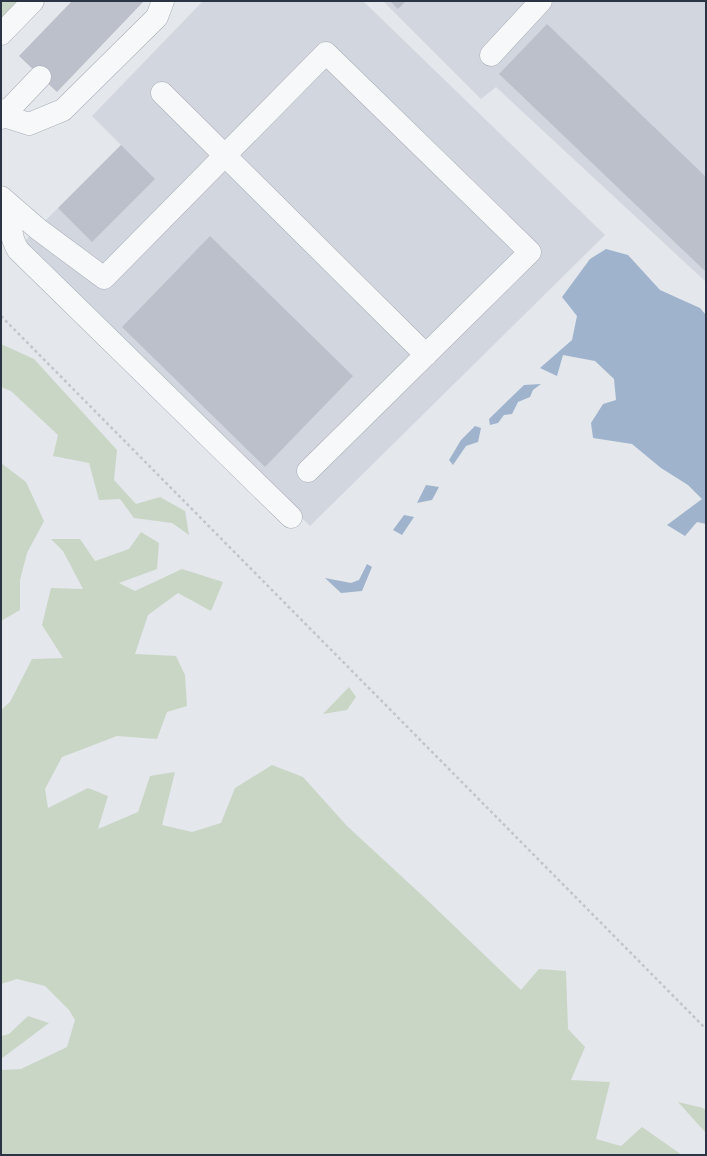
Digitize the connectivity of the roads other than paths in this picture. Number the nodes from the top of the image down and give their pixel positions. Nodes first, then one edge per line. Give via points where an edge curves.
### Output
1 (33, 1) edge
2 (163, 1) edge
3 (541, 1) edge
4 (1, 34) edge
5 (491, 55) dead end
6 (40, 77) dead end
7 (162, 93) dead end
8 (2, 115) edge
9 (225, 155) junction
10 (7, 202) edge
11 (426, 355) junction
12 (308, 471) dead end
13 (291, 517) dead end

1 - 4 lane
2 - 8 lane via 157,17 63,110 29,124
3 - 5 lane
6 - 8 lane
7 - 9 lane
9 - 10 lane via 104,278 38,229
9 - 11 lane
9 - 11 lane via 326,53 530,252
10 - 13 lane via 10,228 18,250
11 - 12 lane

